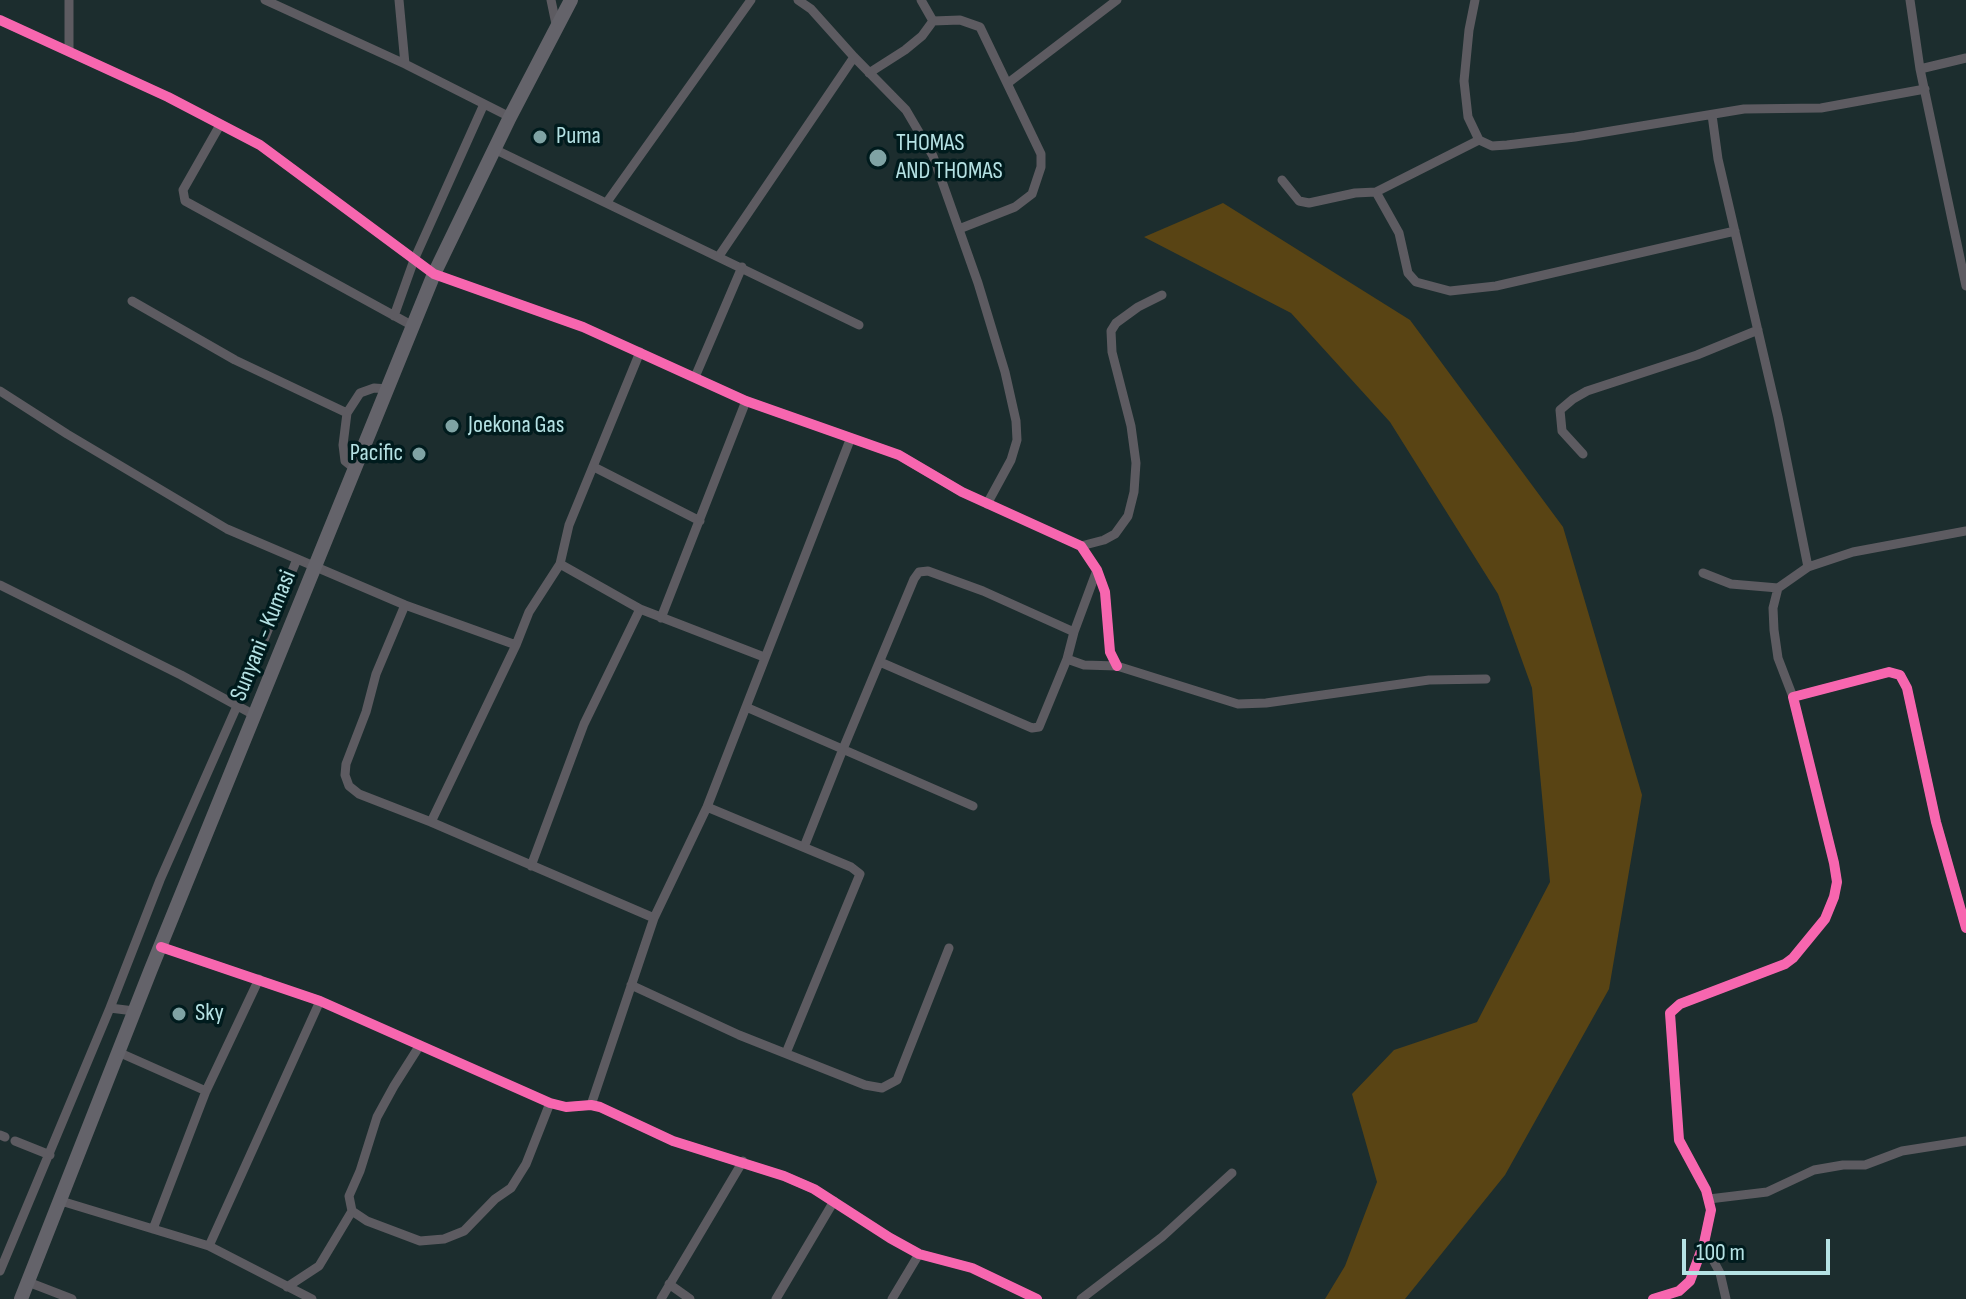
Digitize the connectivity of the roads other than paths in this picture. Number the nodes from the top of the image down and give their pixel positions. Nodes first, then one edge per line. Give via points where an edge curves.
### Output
1 (69, 0) edge
2 (265, 0) edge
3 (399, 0) edge
4 (551, 0) edge
5 (571, 0) edge
6 (751, 0) edge
7 (798, 0) edge
8 (921, 0) edge
9 (1117, 0) edge
10 (1475, 0) edge
11 (1910, 0) edge
12 (0, 20) edge
13 (933, 21) junction
14 (556, 24) junction
15 (69, 51) junction
16 (854, 57) junction
17 (1966, 58) edge
18 (405, 64) junction
19 (1920, 69) junction
20 (869, 73) junction
21 (1008, 83) junction
22 (1925, 89) junction
23 (484, 104) junction
24 (1712, 115) junction
25 (510, 117) junction
26 (220, 125) junction
27 (1479, 140) junction
28 (494, 149) junction
29 (1282, 180) dead end
30 (1376, 192) junction
31 (607, 202) junction
32 (959, 229) junction
33 (1735, 231) junction
34 (719, 256) junction
35 (414, 260) junction
36 (742, 267) junction
37 (434, 274) junction
38 (1966, 286) edge
39 (1162, 295) dead end
40 (132, 301) dead end
41 (394, 316) junction
42 (859, 325) dead end
43 (413, 326) junction
44 (1758, 330) junction
45 (640, 352) junction
46 (695, 377) junction
47 (388, 389) junction
48 (0, 391) edge
49 (746, 401) junction
50 (347, 413) junction
51 (850, 440) junction
52 (1583, 454) dead end
53 (594, 467) junction
54 (355, 469) junction
55 (987, 504) junction
56 (700, 521) junction
57 (1966, 531) edge
58 (1081, 546) junction
59 (297, 559) junction
60 (560, 564) junction
61 (316, 566) junction
62 (1808, 567) junction
63 (1097, 570) junction
64 (1703, 573) dead end
65 (0, 585) edge
66 (1778, 588) junction
67 (405, 605) junction
68 (640, 609) junction
69 (661, 618) junction
70 (1074, 632) junction
71 (516, 645) junction
72 (764, 657) junction
73 (1067, 659) junction
74 (880, 662) junction
75 (1117, 666) junction
76 (1486, 679) dead end
77 (1793, 697) junction
78 (237, 706) junction
79 (746, 707) junction
80 (256, 716) junction
81 (843, 749) junction
82 (973, 806) dead end
83 (707, 807) junction
84 (431, 822) junction
85 (804, 847) junction
86 (531, 866) junction
87 (654, 918) junction
88 (1966, 928) edge
89 (161, 947) junction
90 (949, 948) dead end
91 (259, 979) junction
92 (631, 985) junction
93 (320, 1001) junction
94 (110, 1008) junction
95 (134, 1011) junction
96 (420, 1045) junction
97 (118, 1052) junction
98 (786, 1053) junction
99 (206, 1091) junction
100 (550, 1103) junction
101 (591, 1105) junction
102 (6, 1138) edge
103 (1966, 1141) edge
104 (50, 1155) junction
105 (743, 1161) junction
106 (1232, 1173) dead end
107 (1709, 1199) junction
108 (61, 1201) junction
109 (834, 1201) junction
110 (352, 1211) junction
111 (153, 1229) junction
112 (1704, 1243) junction
113 (209, 1246) junction
114 (919, 1254) junction
115 (0, 1271) edge
116 (28, 1282) junction
117 (669, 1284) junction
118 (287, 1287) junction
119 (21, 1299) edge
120 (72, 1299) edge
121 (312, 1299) edge
122 (661, 1299) edge
123 (690, 1299) edge
124 (776, 1299) edge
125 (892, 1299) edge
126 (1037, 1299) edge
127 (1081, 1299) edge
128 (1653, 1299) edge
129 (1726, 1299) edge

1 - 15 street
2 - 18 street
3 - 18 street
4 - 14 street
5 - 14 main road, Sunyani - Kumasi
6 - 31 street
7 - 16 street
8 - 13 street
9 - 21 street
10 - 27 street via 1464,81 1468,117
11 - 19 street
12 - 15 street
13 - 20 street via 922,36
13 - 21 street via 970,21 980,27
14 - 25 main road, Sunyani - Kumasi
15 - 26 street
16 - 20 street
16 - 34 street
17 - 19 street
18 - 23 street
19 - 22 street
20 - 32 street via 906,110 933,156
21 - 32 street via 1041,154 1032,194 1015,207
22 - 24 street via 1821,108 1771,107
22 - 38 street
23 - 25 street
23 - 35 street
24 - 27 street via 1507,145
24 - 33 street
25 - 28 main road, Sunyani - Kumasi
26 - 35 street via 260,145
26 - 41 street via 183,190 185,201
27 - 30 street
28 - 31 street
28 - 37 main road, Sunyani - Kumasi
29 - 30 street via 1299,201 1309,203
30 - 33 street via 1399,233 1408,273 1416,282 1450,291 1496,286
31 - 34 street
32 - 55 street via 1016,421 1011,460
33 - 44 street
34 - 36 street
35 - 37 street
35 - 41 street
36 - 42 street
36 - 46 street
37 - 43 main road, Sunyani - Kumasi
37 - 45 street
39 - 58 street via 1138,307 1111,331 1131,426 1134,492 1128,516 1115,534
40 - 50 street via 235,360
41 - 43 street
43 - 47 main road, Sunyani - Kumasi
44 - 52 street via 1573,399 1560,410 1562,431
44 - 62 street
45 - 46 street
45 - 53 street
46 - 49 street
47 - 50 street via 360,393
47 - 54 main road, Sunyani - Kumasi
48 - 59 street via 227,529
49 - 51 street
49 - 56 street
50 - 54 street via 345,461
51 - 55 street via 899,455
51 - 72 street
53 - 56 street
53 - 60 street via 569,525
54 - 61 main road, Sunyani - Kumasi
55 - 58 street
56 - 69 street
57 - 62 street via 1853,552
58 - 63 street
59 - 61 street
59 - 78 street
60 - 68 street
60 - 71 street
61 - 67 street
61 - 80 main road, Sunyani - Kumasi
62 - 66 street
63 - 70 street
63 - 75 street
64 - 66 street via 1731,584
65 - 78 street
66 - 77 street via 1774,630
67 - 71 street
67 - 84 street via 376,674 345,775 359,794
68 - 69 street
68 - 86 street via 584,724
69 - 72 street
70 - 73 street
70 - 74 street via 983,591 919,572
71 - 84 street
72 - 79 street
73 - 74 street via 1039,727 1032,728
73 - 75 street
74 - 81 street
75 - 76 street via 1238,704 1429,680
77 - 88 street via 1889,672 1900,675
77 - 107 street via 1837,882 1825,919 1793,958 1680,1004 1670,1013 1679,1140
78 - 80 street
78 - 94 street
79 - 81 street
79 - 83 street
80 - 89 main road, Sunyani - Kumasi
81 - 82 street
81 - 85 street
83 - 85 street
83 - 87 street
84 - 86 street
85 - 98 street via 857,870 860,877
86 - 87 street
87 - 92 street
89 - 91 street
89 - 95 main road, Sunyani - Kumasi
90 - 98 street via 897,1080 882,1088 865,1085
91 - 93 street
91 - 99 street
92 - 98 street
92 - 101 street
93 - 96 street
93 - 113 street
94 - 95 street
94 - 104 street
95 - 97 main road, Sunyani - Kumasi
96 - 100 street
96 - 110 street via 377,1117 349,1196
97 - 99 street
97 - 108 main road, Sunyani - Kumasi
99 - 111 street
100 - 101 street
100 - 110 street via 511,1188 464,1231 420,1241
101 - 105 street via 673,1141
102 - 104 street
103 - 107 street via 1902,1151 1865,1165 1814,1170 1767,1192
104 - 115 street
105 - 109 street
105 - 117 street
106 - 127 street via 1121,1271
107 - 112 street
108 - 111 street
108 - 116 main road, Sunyani - Kumasi
109 - 114 street
109 - 124 street
110 - 118 street via 319,1266
111 - 113 street
112 - 128 street via 1685,1287
112 - 129 street
113 - 118 street
114 - 125 street
114 - 126 street via 972,1268
116 - 119 main road, Sunyani - Kumasi
116 - 120 street
117 - 122 street
117 - 123 street
118 - 121 street

